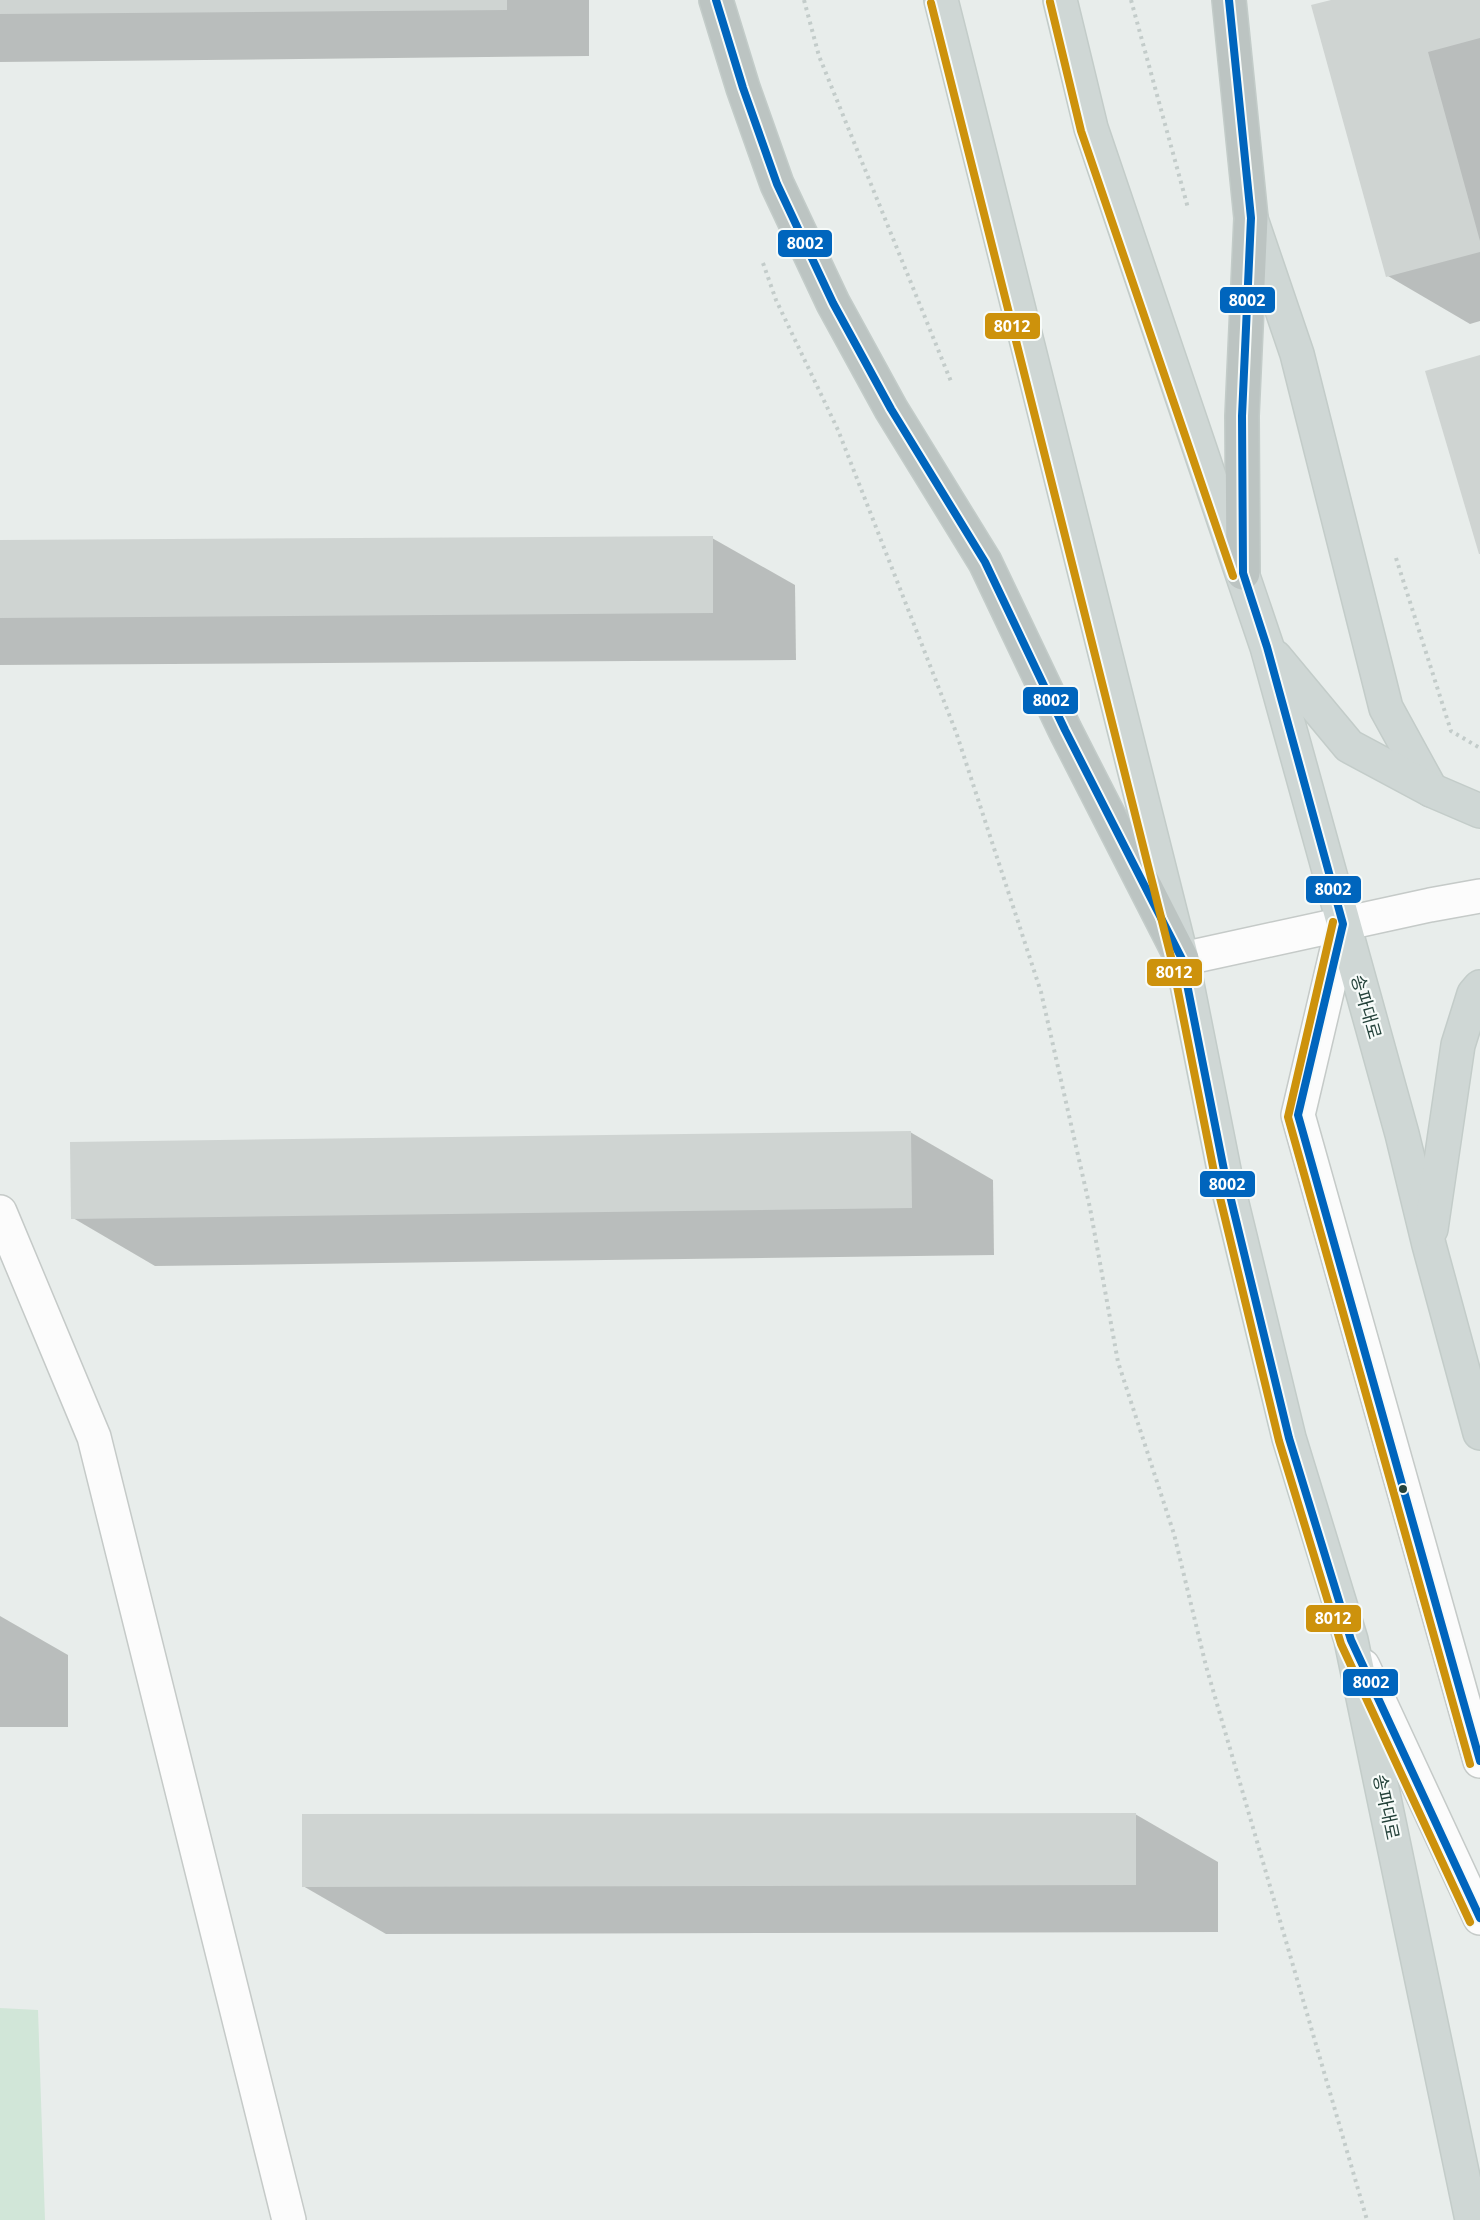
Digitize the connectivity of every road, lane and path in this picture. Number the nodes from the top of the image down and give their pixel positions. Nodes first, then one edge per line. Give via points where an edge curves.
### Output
1 (716, 0) edge
2 (804, 0) edge
3 (941, 0) edge
4 (1060, 0) edge
5 (1131, 0) edge
6 (1229, 0) edge
7 (1188, 208) dead end
8 (1251, 218) junction
9 (952, 384) dead end
10 (838, 430) dead end
11 (1243, 573) junction
12 (1267, 647) junction
13 (1431, 790) junction
14 (1480, 811) edge
15 (1480, 896) edge
16 (1343, 924) junction
17 (1182, 959) junction
18 (1480, 987) edge
19 (0, 1212) edge
20 (1429, 1245) junction
21 (1480, 1433) edge
22 (1351, 1640) junction
23 (1480, 1761) edge
24 (1480, 1918) edge
25 (289, 2220) edge
26 (1367, 2220) edge
27 (1472, 2220) edge

1 - 17 highway via 777,184 833,303 891,409 986,561 1065,730
2 - 9 path via 819,56
3 - 17 main road, 송파대로
4 - 11 main road, 송파대로 via 1091,128
5 - 7 path
6 - 8 highway
8 - 11 highway via 1242,416
8 - 13 main road via 1298,354 1386,708
10 - 26 path via 956,732 1041,992 1090,1208 1118,1362 1174,1534 1206,1666
11 - 12 main road, 송파대로
12 - 13 main road via 1349,746
12 - 16 main road, 송파대로
13 - 14 main road
15 - 16 street
16 - 17 street
16 - 20 main road, 송파대로
16 - 23 street via 1298,1115
17 - 22 main road, 송파대로 via 1225,1175 1289,1438
18 - 20 main road via 1474,994 1458,1045
19 - 25 street via 94,1437
20 - 21 main road, 송파대로
22 - 24 street
22 - 27 main road, 송파대로

